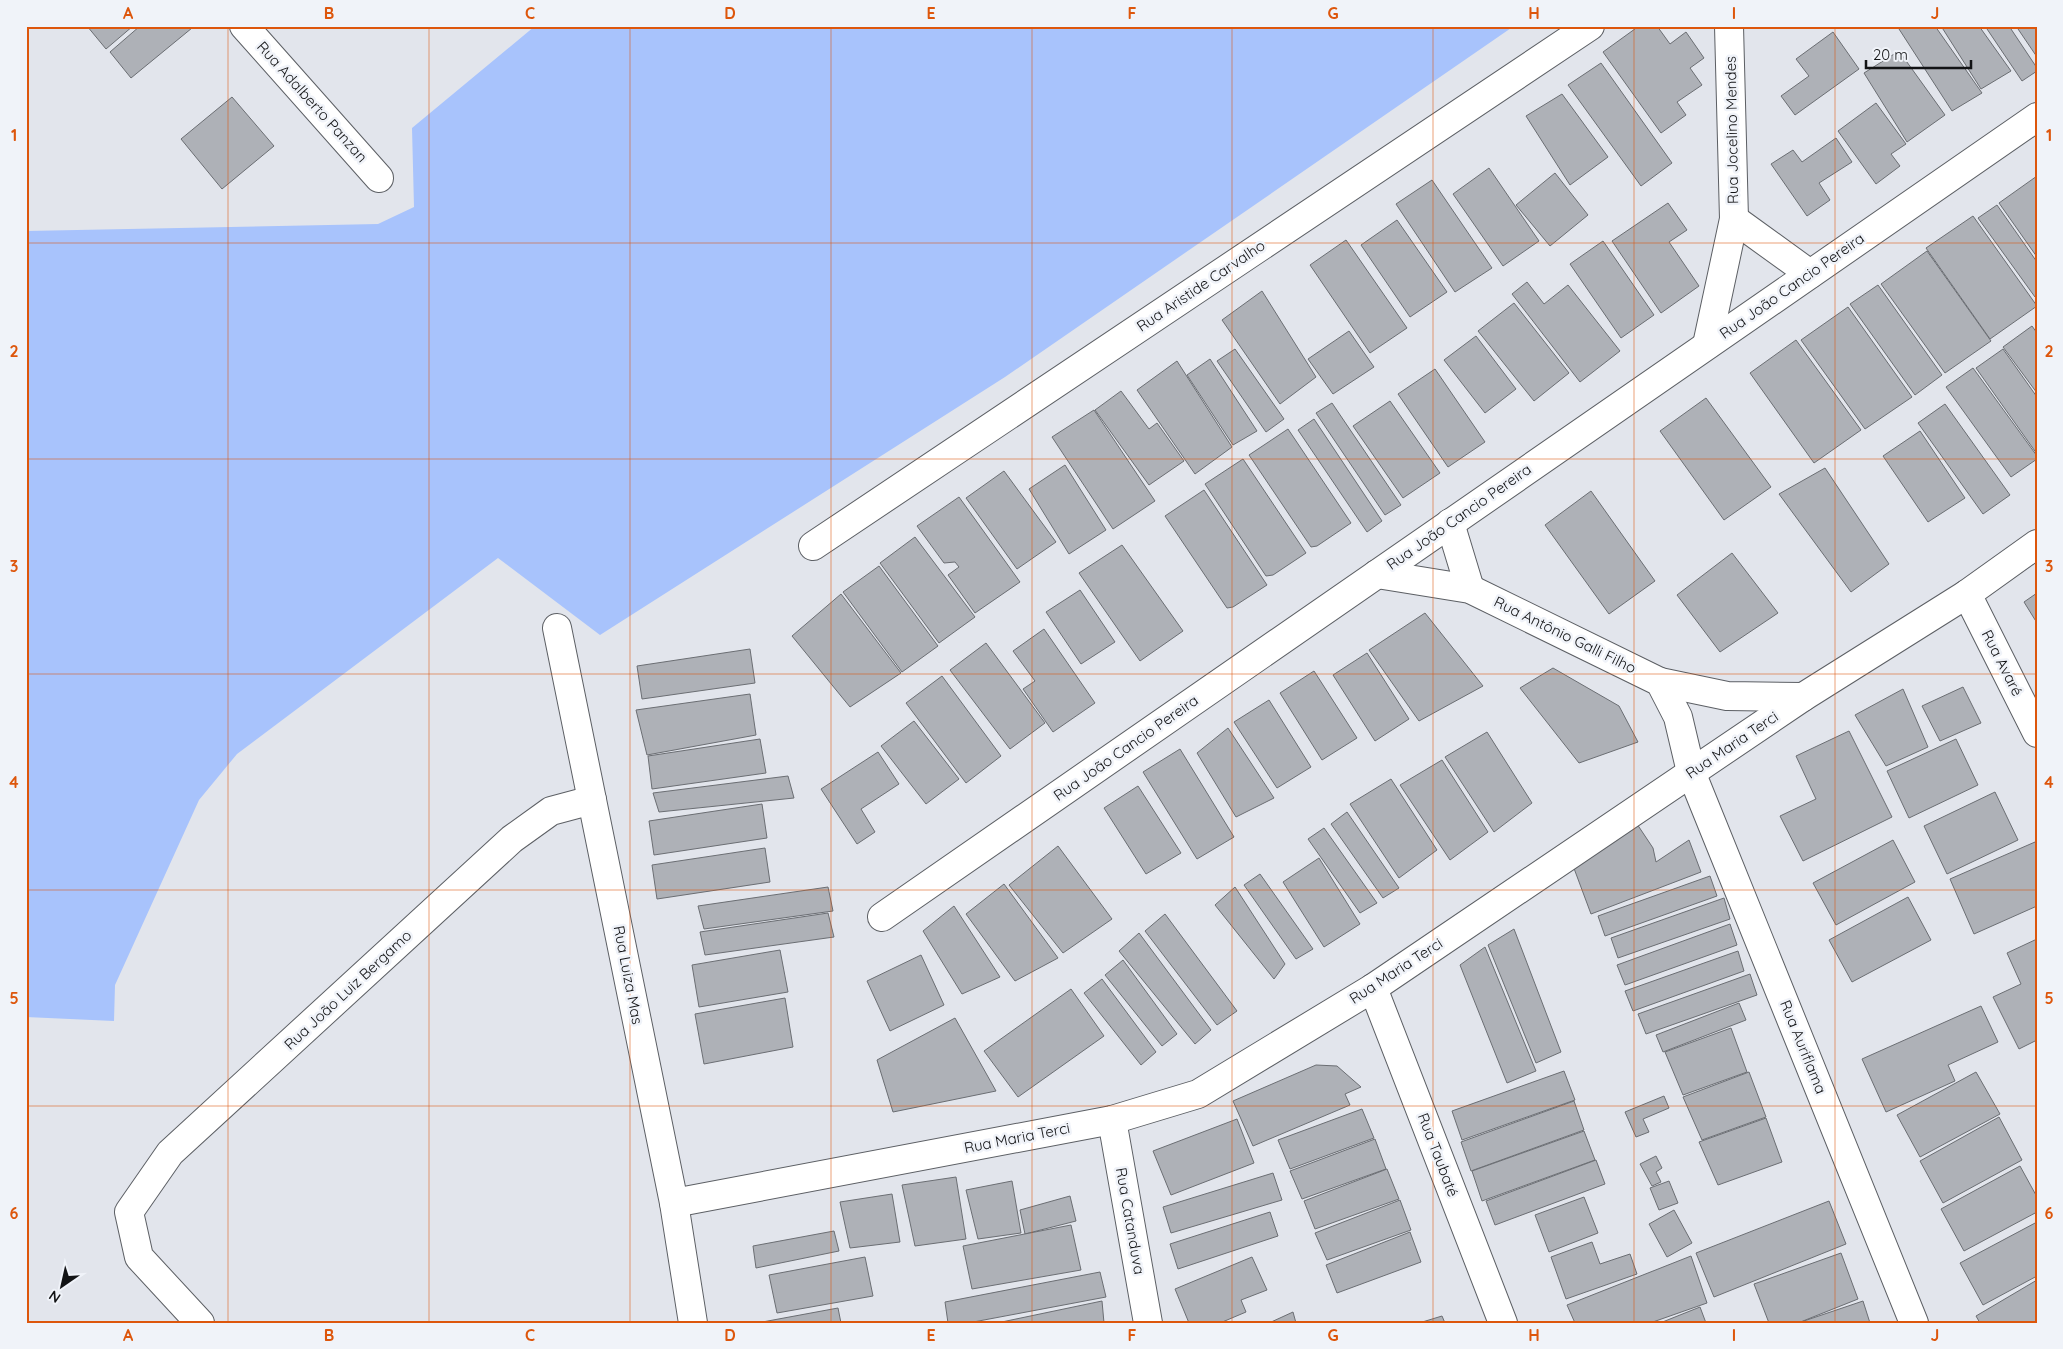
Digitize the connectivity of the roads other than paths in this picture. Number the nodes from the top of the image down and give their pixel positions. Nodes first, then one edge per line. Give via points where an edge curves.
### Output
1 (244, 26) edge
2 (1590, 26) edge
3 (1722, 31) edge
4 (2037, 117) edge
5 (379, 178) dead end
6 (1734, 219) junction
7 (1810, 274) junction
8 (1707, 345) junction
9 (1450, 523) junction
10 (2037, 544) edge
11 (813, 546) dead end
12 (1378, 574) junction
13 (1470, 589) junction
14 (1967, 594) junction
15 (556, 628) dead end
16 (1660, 682) junction
17 (1803, 697) junction
18 (2037, 733) edge
19 (1691, 772) junction
20 (592, 800) junction
21 (882, 917) dead end
22 (1372, 988) junction
23 (1112, 1120) junction
24 (674, 1203) junction
25 (200, 1323) edge
26 (693, 1323) edge
27 (1148, 1323) edge
28 (1503, 1323) edge
29 (1914, 1323) edge

1 - 5 street, Rua Adalberto Panzan
2 - 11 street, Rua Aristide Carvalho
3 - 6 street, Rua Jocelino Mendes
4 - 7 street, Rua João Cancio Pereira
6 - 7 street, Rua Jocelino Mendes
6 - 8 street, Rua Jocelino Mendes
7 - 8 street, Rua João Cancio Pereira
8 - 9 street, Rua João Cancio Pereira
9 - 12 street, Rua João Cancio Pereira
9 - 13 street
10 - 14 street, Rua Maria Terci
12 - 13 street, Rua Antônio Galli Filho
12 - 21 street, Rua João Cancio Pereira
13 - 16 street, Rua Antônio Galli Filho
14 - 17 street, Rua Maria Terci
14 - 18 street, Rua Avaré
15 - 20 street, Rua Luiza Mas
16 - 17 street, Rua Antônio Galli Filho via 1727,696
16 - 19 street via 1678,717
17 - 19 street, Rua Maria Terci
19 - 22 street, Rua Maria Terci
19 - 29 street, Rua Auriflama
20 - 24 street, Rua Luiza Mas
20 - 25 street, Rua João Luiz Bergamo via 551,811 512,840 170,1153 128,1212 139,1257
22 - 23 street, Rua Maria Terci via 1198,1094
22 - 28 street, Rua Taubaté
23 - 24 street, Rua Maria Terci
23 - 27 street, Rua Catanduva
24 - 26 street, Rua Luiza Mas

